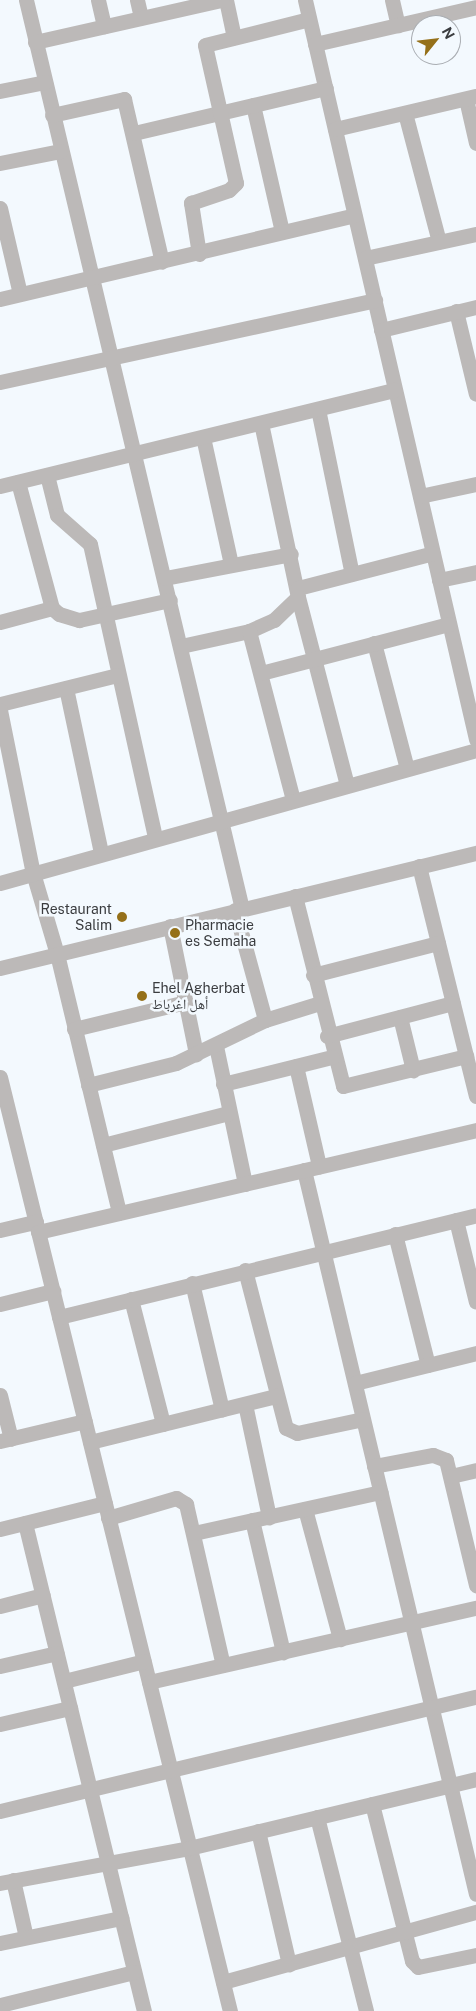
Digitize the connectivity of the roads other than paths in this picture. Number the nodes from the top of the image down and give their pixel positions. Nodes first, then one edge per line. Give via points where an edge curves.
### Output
1 (26, 0) edge
2 (98, 0) edge
3 (137, 0) edge
4 (221, 0) edge
5 (226, 0) edge
6 (305, 0) edge
7 (392, 0) edge
8 (476, 7) edge
9 (140, 18) junction
10 (310, 19) junction
11 (398, 25) junction
12 (104, 26) junction
13 (234, 37) junction
14 (36, 42) junction
15 (315, 44) junction
16 (45, 82) junction
17 (326, 88) junction
18 (0, 91) edge
19 (471, 98) edge
20 (253, 105) junction
21 (405, 113) junction
22 (218, 114) junction
23 (52, 115) junction
24 (335, 129) junction
25 (134, 133) junction
26 (476, 143) edge
27 (60, 151) junction
28 (0, 163) edge
29 (0, 208) edge
30 (354, 215) junction
31 (282, 232) junction
32 (476, 234) edge
33 (439, 242) junction
34 (199, 254) junction
35 (365, 258) junction
36 (162, 262) junction
37 (90, 279) junction
38 (20, 294) junction
39 (0, 299) edge
40 (374, 300) junction
41 (476, 306) edge
42 (456, 311) junction
43 (381, 330) junction
44 (108, 358) junction
45 (0, 382) edge
46 (395, 390) junction
47 (476, 394) edge
48 (318, 409) junction
49 (261, 423) junction
50 (203, 437) junction
51 (136, 453) junction
52 (47, 475) junction
53 (18, 482) junction
54 (476, 484) edge
55 (0, 486) edge
56 (420, 496) junction
57 (433, 553) junction
58 (290, 554) junction
59 (231, 564) junction
60 (476, 572) edge
61 (352, 574) junction
62 (165, 578) junction
63 (439, 580) junction
64 (298, 593) junction
65 (170, 600) junction
66 (52, 608) junction
67 (104, 615) junction
68 (0, 622) edge
69 (449, 624) junction
70 (249, 631) junction
71 (374, 643) junction
72 (181, 646) junction
73 (314, 659) junction
74 (261, 673) junction
75 (117, 675) junction
76 (66, 688) junction
77 (0, 704) edge
78 (0, 710) edge
79 (476, 739) edge
80 (4, 748) edge
81 (476, 750) edge
82 (407, 769) junction
83 (347, 785) junction
84 (293, 800) junction
85 (222, 819) junction
86 (155, 837) junction
87 (101, 852) junction
88 (476, 852) edge
89 (419, 866) junction
90 (33, 873) junction
91 (0, 882) edge
92 (295, 896) junction
93 (239, 910) junction
94 (170, 926) junction
95 (438, 943) junction
96 (57, 954) junction
97 (0, 968) edge
98 (313, 975) junction
99 (186, 1002) junction
100 (320, 1003) junction
101 (453, 1003) junction
102 (400, 1017) junction
103 (265, 1020) junction
104 (74, 1029) junction
105 (327, 1036) junction
106 (216, 1046) junction
107 (196, 1054) junction
108 (466, 1056) junction
109 (332, 1057) junction
110 (296, 1066) junction
111 (413, 1070) junction
112 (0, 1077) edge
113 (223, 1084) junction
114 (88, 1085) junction
115 (476, 1096) edge
116 (229, 1113) junction
117 (476, 1130) edge
118 (103, 1146) junction
119 (319, 1166) junction
120 (304, 1170) junction
121 (245, 1184) junction
122 (119, 1213) junction
123 (476, 1215) edge
124 (456, 1220) junction
125 (37, 1227) junction
126 (0, 1230) edge
127 (395, 1234) junction
128 (323, 1251) junction
129 (245, 1270) junction
130 (192, 1283) junction
131 (53, 1291) junction
132 (131, 1299) junction
133 (476, 1302) edge
134 (0, 1304) edge
135 (59, 1317) junction
136 (476, 1353) edge
137 (428, 1365) junction
138 (355, 1383) junction
139 (0, 1395) edge
140 (276, 1396) junction
141 (245, 1404) junction
142 (222, 1410) junction
143 (363, 1419) junction
144 (84, 1421) junction
145 (163, 1424) junction
146 (6, 1440) edge
147 (90, 1442) junction
148 (374, 1466) junction
149 (476, 1470) edge
150 (451, 1476) junction
151 (381, 1492) junction
152 (304, 1509) junction
153 (107, 1510) junction
154 (269, 1516) junction
155 (252, 1520) junction
156 (25, 1522) junction
157 (0, 1529) edge
158 (194, 1533) junction
159 (476, 1585) edge
160 (43, 1595) junction
161 (0, 1606) edge
162 (476, 1608) edge
163 (412, 1623) junction
164 (340, 1639) junction
165 (283, 1652) junction
166 (57, 1653) junction
167 (144, 1661) junction
168 (223, 1665) junction
169 (0, 1666) edge
170 (64, 1681) junction
171 (149, 1682) junction
172 (476, 1696) edge
173 (432, 1707) junction
174 (70, 1708) junction
175 (0, 1724) edge
176 (171, 1770) junction
177 (476, 1779) edge
178 (447, 1786) junction
179 (90, 1789) junction
180 (372, 1804) junction
181 (0, 1811) edge
182 (317, 1817) junction
183 (258, 1831) junction
184 (190, 1848) junction
185 (108, 1863) junction
186 (6, 1881) edge
187 (476, 1894) edge
188 (476, 1912) edge
189 (121, 1918) junction
190 (405, 1932) junction
191 (26, 1937) junction
192 (0, 1943) edge
193 (347, 1948) junction
194 (476, 1955) edge
195 (289, 1964) junction
196 (134, 1972) junction
197 (223, 1982) junction
198 (0, 2003) edge
199 (144, 2011) edge
200 (230, 2011) edge
201 (366, 2011) edge

1 - 14 street
2 - 12 street
3 - 9 street
4 - 9 street
5 - 13 street
6 - 10 street
7 - 11 street
8 - 11 street
9 - 12 street
10 - 13 street
10 - 15 street
11 - 15 street
12 - 14 street
13 - 22 street via 205,45
14 - 16 street
15 - 17 street
16 - 18 street
16 - 23 street
17 - 20 street
17 - 24 street
19 - 21 street
19 - 26 street
20 - 22 street
20 - 31 street
21 - 24 street
21 - 33 street
22 - 25 street
22 - 34 street via 236,183 229,190 191,203
23 - 25 street via 122,97
23 - 27 street
24 - 30 street
25 - 36 street
27 - 28 street
27 - 37 street
29 - 38 street
30 - 31 street
30 - 35 street
31 - 34 street
32 - 33 street
33 - 35 street
34 - 36 street
35 - 40 street
36 - 37 street
37 - 38 street
37 - 44 street
38 - 39 street
40 - 43 street
40 - 44 street
41 - 42 street
42 - 43 street
42 - 47 street
43 - 46 street
44 - 45 street
44 - 51 street
46 - 48 street
46 - 56 street
48 - 49 street
48 - 61 street
49 - 50 street
49 - 58 street
50 - 51 street
50 - 59 street
51 - 52 street
51 - 62 street
52 - 53 street
52 - 67 street via 57,515 90,544
53 - 55 street
53 - 66 street
54 - 56 street
56 - 57 street
57 - 61 street
57 - 63 street
58 - 59 street
58 - 64 street
59 - 62 street
60 - 63 street
61 - 64 street
62 - 65 street
63 - 69 street
64 - 70 street via 274,620
64 - 73 street
65 - 67 street
65 - 72 street
66 - 67 street via 67,619
66 - 68 street
67 - 75 street
69 - 71 street
69 - 79 street
70 - 72 street
70 - 74 street
71 - 73 street
71 - 82 street
72 - 85 street
73 - 74 street
73 - 83 street
74 - 84 street
75 - 76 street
75 - 86 street
76 - 77 street
76 - 87 street
78 - 80 street
80 - 90 street
81 - 82 street
82 - 83 street
83 - 84 street
84 - 85 street
85 - 86 street
85 - 93 street
86 - 87 street
87 - 90 street
88 - 89 street
89 - 92 street
89 - 95 street
90 - 91 street
90 - 96 street
92 - 93 street
92 - 98 street
93 - 94 street
93 - 103 street
94 - 96 street
94 - 99 street
95 - 98 street
95 - 101 street
96 - 97 street
96 - 104 street
98 - 100 street
99 - 104 street
99 - 107 street
100 - 103 street
100 - 105 street
101 - 102 street
101 - 108 street
102 - 105 street
102 - 111 street
103 - 106 street
104 - 114 street
105 - 109 street
106 - 107 street
106 - 113 street
107 - 114 street
108 - 111 street
108 - 115 street
109 - 110 street
109 - 111 street via 343,1086
110 - 113 street
110 - 119 street
112 - 125 street
113 - 116 street
114 - 118 street
116 - 118 street
116 - 121 street
117 - 119 street
118 - 122 street
119 - 120 street
120 - 121 street
120 - 128 street
121 - 122 street
122 - 125 street
123 - 124 street
124 - 127 street
124 - 133 street
125 - 126 street
125 - 131 street
127 - 128 street
127 - 137 street
128 - 129 street
128 - 138 street
129 - 130 street
129 - 140 street
130 - 132 street
130 - 142 street
131 - 134 street
131 - 135 street
132 - 135 street
132 - 145 street
135 - 144 street
136 - 137 street
137 - 138 street
138 - 143 street
139 - 146 street
140 - 141 street
140 - 143 street via 290,1433
141 - 142 street
141 - 154 street
142 - 145 street
143 - 148 street
144 - 146 street
144 - 147 street
145 - 147 street
147 - 153 street
148 - 150 street via 441,1455
148 - 151 street
149 - 150 street
150 - 159 street
151 - 152 street
151 - 163 street
152 - 154 street
152 - 164 street
153 - 156 street
153 - 158 street via 176,1498 186,1504
153 - 167 street
154 - 155 street
155 - 158 street
155 - 165 street
156 - 157 street
156 - 160 street
158 - 168 street
160 - 161 street
160 - 166 street
162 - 163 street
163 - 164 street
163 - 173 street
164 - 165 street
165 - 168 street
166 - 169 street
166 - 170 street
167 - 170 street
167 - 171 street
168 - 171 street
170 - 174 street
171 - 176 street
172 - 173 street
173 - 176 street
173 - 178 street
174 - 175 street
174 - 179 street
176 - 179 street
176 - 184 street
177 - 178 street
178 - 180 street
178 - 187 street
179 - 181 street
179 - 185 street
180 - 182 street
180 - 190 street
182 - 183 street
182 - 193 street
183 - 184 street
183 - 195 street
184 - 185 street
184 - 197 street
185 - 186 street
185 - 189 street
186 - 191 street
188 - 190 street
189 - 191 street
189 - 196 street
190 - 193 street
190 - 194 street via 418,1967
191 - 192 street
193 - 195 street
193 - 201 street
195 - 197 street
196 - 198 street
196 - 199 street
197 - 200 street

